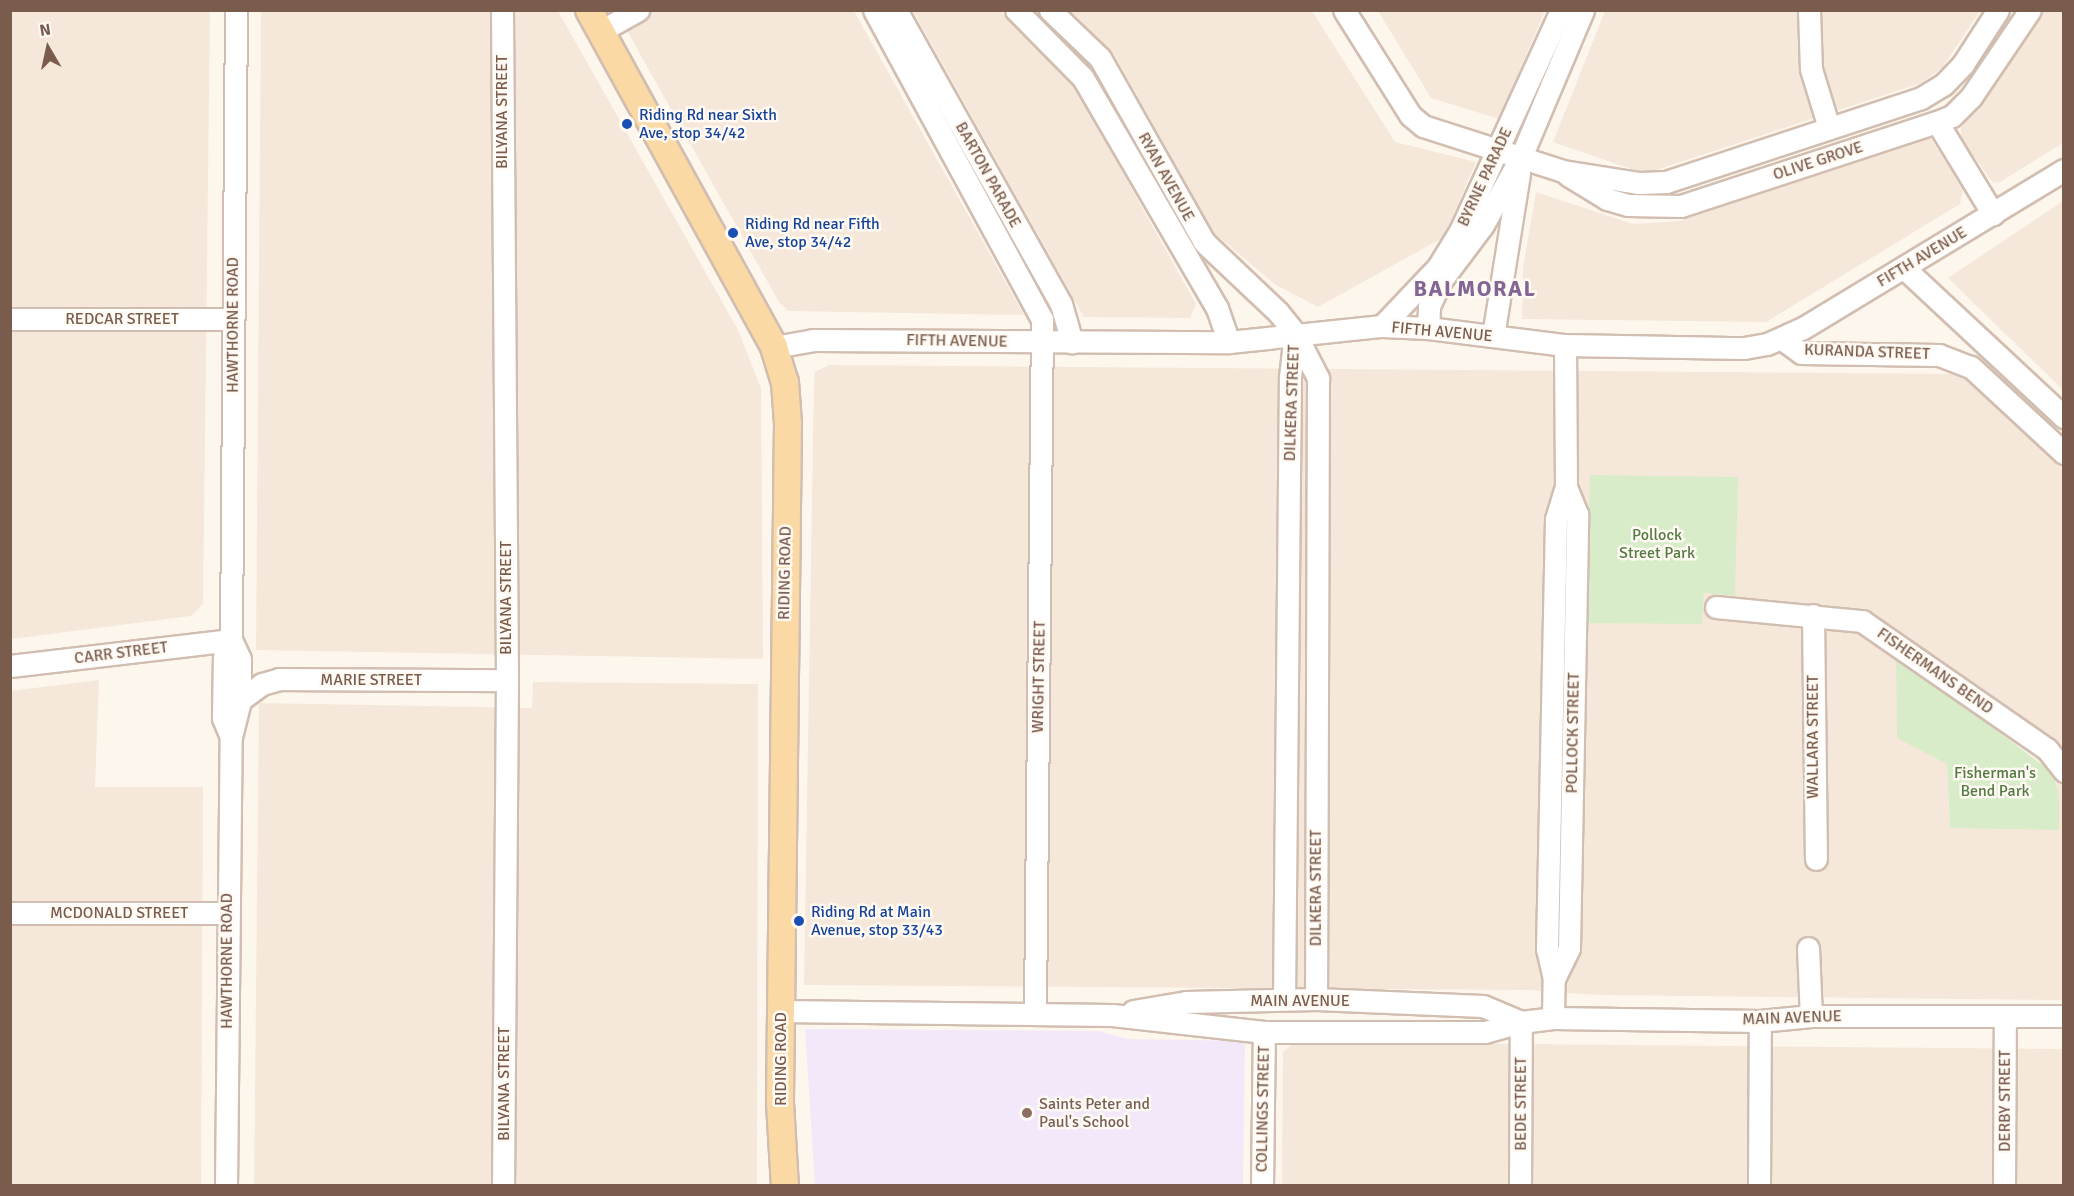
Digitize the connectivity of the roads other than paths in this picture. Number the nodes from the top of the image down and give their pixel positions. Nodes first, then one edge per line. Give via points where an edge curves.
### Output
1 (236, 10) edge
2 (502, 10) edge
3 (638, 10) edge
4 (874, 10) edge
5 (896, 10) edge
6 (1016, 10) edge
7 (1050, 10) edge
8 (1344, 10) edge
9 (1561, 10) edge
10 (1583, 10) edge
11 (1809, 10) edge
12 (1998, 10) edge
13 (2030, 10) edge
14 (594, 21) edge
15 (1937, 122) junction
16 (1829, 128) junction
17 (1499, 150) junction
18 (1521, 157) junction
19 (2064, 170) edge
20 (1563, 171) junction
21 (1993, 214) junction
22 (1904, 268) junction
23 (10, 319) edge
24 (232, 319) junction
25 (1382, 326) junction
26 (1428, 328) junction
27 (1295, 333) junction
28 (1493, 336) junction
29 (1782, 339) junction
30 (1044, 342) junction
31 (1072, 342) junction
32 (1229, 342) junction
33 (1565, 345) junction
34 (774, 347) junction
35 (2064, 417) edge
36 (2064, 453) edge
37 (1716, 608) dead end
38 (1813, 615) junction
39 (231, 640) junction
40 (10, 666) edge
41 (507, 680) junction
42 (240, 700) junction
43 (231, 737) junction
44 (2064, 771) edge
45 (1816, 859) dead end
46 (10, 913) edge
47 (227, 913) junction
48 (1808, 948) dead end
49 (1284, 999) junction
50 (1316, 999) junction
51 (781, 1011) junction
52 (1035, 1012) junction
53 (1112, 1015) junction
54 (1811, 1016) junction
55 (2005, 1016) junction
56 (2064, 1016) edge
57 (1553, 1018) junction
58 (1760, 1021) junction
59 (1521, 1022) junction
60 (1263, 1032) junction
61 (226, 1185) edge
62 (503, 1185) edge
63 (785, 1185) edge
64 (1262, 1185) edge
65 (1521, 1185) edge
66 (1759, 1185) edge
67 (2004, 1185) edge

1 - 24 street, HAWTHORNE ROAD
2 - 41 street, BILYANA STREET
3 - 14 street
4 - 30 street, BARTON PARADE via 1032,297 1042,319
5 - 31 street, BARTON PARADE via 1061,304
6 - 32 street, RYAN AVENUE via 1083,78 1217,308
7 - 27 street, RYAN AVENUE via 1100,58 1204,242
8 - 17 street, OLIVE GROVE via 1410,115 1423,126
9 - 17 street, BYRNE PARADE
10 - 18 street, BYRNE PARADE
11 - 16 street via 1811,69
12 - 16 street, OLIVE GROVE via 1963,64 1943,85 1922,98
13 - 15 street, OLIVE GROVE via 1971,97 1952,116
14 - 34 main road, RIDING ROAD
15 - 20 street, OLIVE GROVE via 1681,206 1628,205 1607,199
15 - 21 street
16 - 20 street, OLIVE GROVE via 1666,182 1639,183
17 - 18 street, OLIVE GROVE
17 - 25 street, BYRNE PARADE via 1479,197 1438,267
18 - 20 street, OLIVE GROVE
18 - 26 street, BYRNE PARADE via 1482,225 1440,282 1429,306
18 - 28 street, BYRNE PARADE
19 - 21 street, FIFTH AVENUE
21 - 22 street, FIFTH AVENUE
22 - 29 street, FIFTH AVENUE
22 - 35 street
23 - 24 street, REDCAR STREET
24 - 39 street, HAWTHORNE ROAD
25 - 26 street, FIFTH AVENUE
25 - 27 street, FIFTH AVENUE
26 - 28 street, FIFTH AVENUE
27 - 32 street, FIFTH AVENUE
27 - 49 street, DILKERA STREET via 1290,377
27 - 50 street, DILKERA STREET via 1318,378
28 - 33 street, FIFTH AVENUE
29 - 33 street, FIFTH AVENUE via 1744,348
29 - 36 street, KURANDA STREET via 1802,353 1939,355 1971,367
30 - 31 street, FIFTH AVENUE
30 - 34 street, FIFTH AVENUE via 813,340
30 - 52 street, WRIGHT STREET
31 - 32 street, FIFTH AVENUE
33 - 57 street, POLLOCK STREET via 1566,487 1556,519 1555,543 1547,949 1554,979
34 - 51 main road, RIDING ROAD via 785,382 788,424
37 - 38 street, FISHERMANS BEND
38 - 44 street, FISHERMANS BEND via 1862,621 1882,633 2047,749
38 - 45 street, WALLARA STREET
39 - 40 street, CARR STREET
39 - 42 street, HAWTHORNE ROAD via 240,659
39 - 43 street, HAWTHORNE ROAD via 224,657 223,718
41 - 42 street, MARIE STREET via 272,681
41 - 62 street, BILYANA STREET
42 - 43 street, HAWTHORNE ROAD
43 - 47 street, HAWTHORNE ROAD
46 - 47 street, MCDONALD STREET
47 - 61 street, HAWTHORNE ROAD
48 - 54 street
49 - 50 street, MAIN AVENUE
49 - 53 street, MAIN AVENUE via 1186,1002
50 - 59 street, MAIN AVENUE via 1483,1006
51 - 52 street, MAIN AVENUE
51 - 63 main road, RIDING ROAD
52 - 53 street, MAIN AVENUE
53 - 60 street, MAIN AVENUE
54 - 55 street, MAIN AVENUE
54 - 58 street, MAIN AVENUE
55 - 56 street, MAIN AVENUE
55 - 67 street, DERBY STREET
57 - 58 street, MAIN AVENUE
57 - 59 street, MAIN AVENUE
58 - 66 street
59 - 60 street, MAIN AVENUE via 1485,1032
59 - 65 street, BEDE STREET
60 - 64 street, COLLINGS STREET

